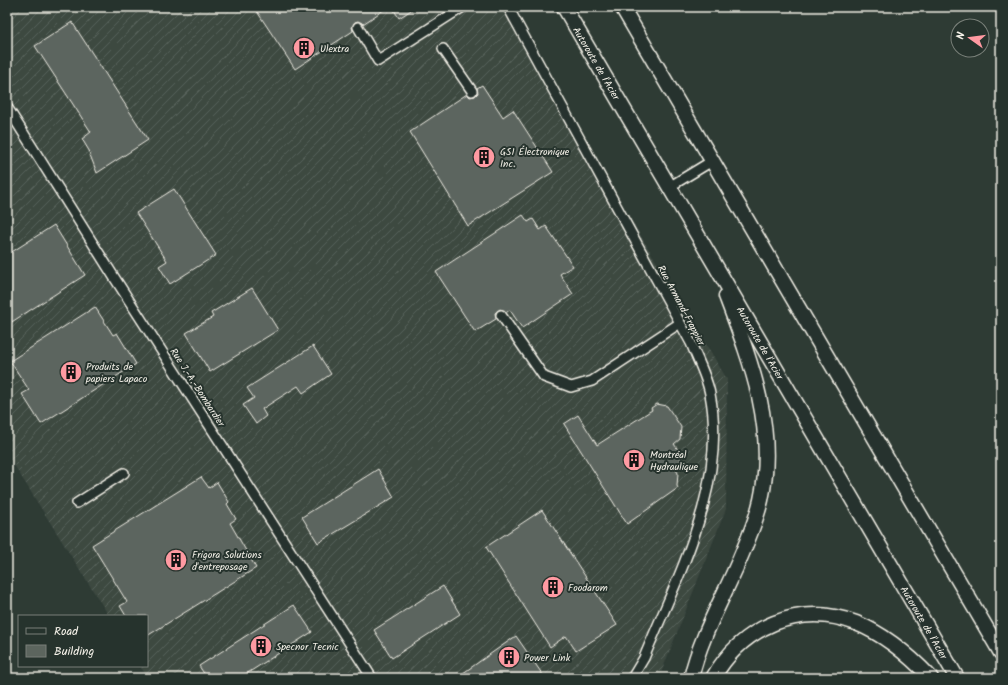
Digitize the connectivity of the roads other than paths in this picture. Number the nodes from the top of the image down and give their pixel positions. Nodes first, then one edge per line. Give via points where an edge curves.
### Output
1 (463, 7) edge
2 (508, 7) edge
3 (564, 7) edge
4 (622, 7) edge
5 (358, 27) dead end
6 (443, 49) dead end
7 (472, 91) dead end
8 (7, 107) edge
9 (712, 161) junction
10 (669, 187) junction
11 (711, 257) junction
12 (501, 315) dead end
13 (680, 323) junction
14 (124, 473) dead end
15 (77, 503) dead end
16 (1001, 653) edge
17 (372, 678) edge
18 (632, 678) edge
19 (691, 678) edge
20 (714, 678) edge
21 (931, 678) edge
22 (957, 678) edge

1 - 5 street via 378,61
2 - 13 street, Rue Armand-Frappier
3 - 10 highway, Autoroute de l'Acier
4 - 9 highway
6 - 7 street
8 - 17 street, Rue J.-A.-Bombardier
9 - 10 street
9 - 16 highway
10 - 11 highway, Autoroute de l'Acier
11 - 19 highway via 754,374 763,414 765,458 761,500 752,529 701,648
11 - 22 highway, Autoroute de l'Acier
12 - 13 street via 544,377 571,387 592,381
13 - 18 street, Rue Armand-Frappier via 691,343 710,393 714,428 710,468 700,520 644,658
14 - 15 street
20 - 21 highway via 728,655 752,634 781,621 812,615 833,616 863,626 904,653

